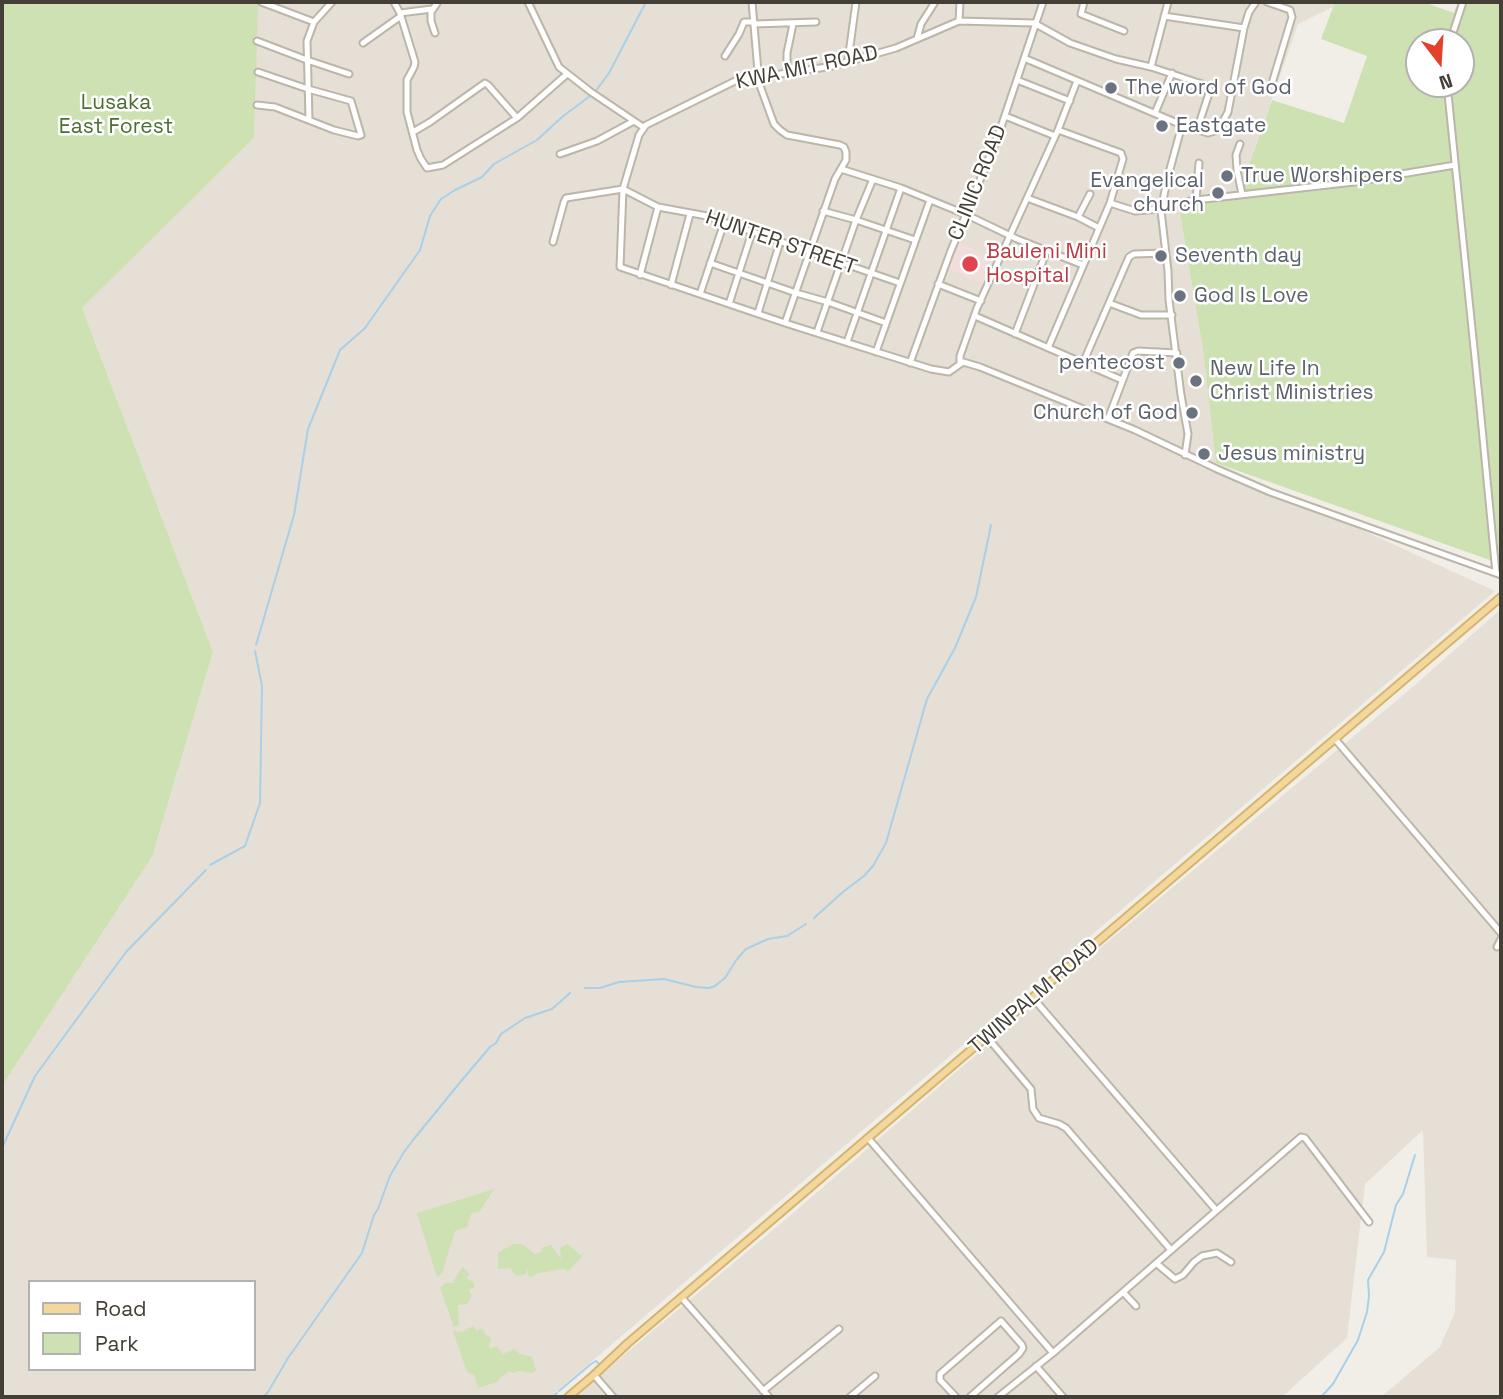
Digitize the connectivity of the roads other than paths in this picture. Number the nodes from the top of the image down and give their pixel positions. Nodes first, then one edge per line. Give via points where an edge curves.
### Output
1 (261, 2) edge
2 (332, 2) edge
3 (394, 2) edge
4 (438, 2) edge
5 (528, 2) edge
6 (752, 2) edge
7 (856, 2) edge
8 (934, 2) edge
9 (960, 2) edge
10 (1043, 2) edge
11 (1084, 2) edge
12 (1168, 2) edge
13 (1256, 2) edge
14 (1267, 2) edge
15 (1464, 2) edge
16 (432, 9) junction
17 (401, 15) junction
18 (1164, 16) junction
19 (314, 22) junction
20 (816, 22) dead end
21 (959, 22) junction
22 (754, 23) junction
23 (1034, 23) junction
24 (793, 24) junction
25 (1244, 28) junction
26 (1455, 28) edge
27 (1124, 31) dead end
28 (435, 33) dead end
29 (916, 39) junction
30 (257, 41) dead end
31 (363, 43) dead end
32 (725, 55) dead end
33 (1024, 58) junction
34 (307, 61) junction
35 (848, 61) junction
36 (1151, 67) junction
37 (258, 72) dead end
38 (1172, 73) junction
39 (567, 74) junction
40 (787, 74) junction
41 (349, 75) dead end
42 (759, 77) junction
43 (1017, 80) junction
44 (1273, 80) dead end
45 (1077, 81) junction
46 (308, 89) junction
47 (1448, 98) edge
48 (1070, 101) junction
49 (257, 105) dead end
50 (1155, 113) junction
51 (1004, 116) junction
52 (517, 118) junction
53 (309, 120) junction
54 (634, 121) junction
55 (1182, 125) junction
56 (643, 127) junction
57 (1197, 130) junction
58 (413, 132) junction
59 (1057, 133) junction
60 (1240, 144) dead end
61 (560, 154) dead end
62 (1199, 163) dead end
63 (1455, 165) junction
64 (841, 169) junction
65 (873, 178) junction
66 (901, 188) junction
67 (622, 189) junction
68 (1090, 194) dead end
69 (1242, 194) junction
70 (1027, 198) junction
71 (930, 200) junction
72 (1196, 200) junction
73 (1110, 203) junction
74 (658, 208) junction
75 (1161, 208) junction
76 (823, 211) junction
77 (690, 214) junction
78 (965, 214) junction
79 (1078, 217) junction
80 (856, 220) junction
81 (724, 223) junction
82 (1099, 228) junction
83 (886, 230) junction
84 (752, 232) junction
85 (1011, 236) junction
86 (915, 240) junction
87 (553, 242) dead end
88 (780, 242) junction
89 (1047, 250) junction
90 (810, 253) junction
91 (1166, 253) junction
92 (710, 263) junction
93 (842, 263) junction
94 (1083, 265) junction
95 (872, 273) junction
96 (740, 274) junction
97 (640, 275) junction
98 (900, 283) junction
99 (768, 284) junction
100 (937, 284) junction
101 (671, 285) junction
102 (796, 293) junction
103 (700, 295) junction
104 (981, 301) junction
105 (828, 302) junction
106 (1109, 303) junction
107 (729, 304) junction
108 (857, 312) junction
109 (758, 313) junction
110 (1172, 315) junction
111 (975, 316) junction
112 (785, 323) junction
113 (886, 323) junction
114 (817, 332) junction
115 (1014, 334) junction
116 (847, 342) junction
117 (1048, 348) junction
118 (876, 352) junction
119 (1177, 353) junction
120 (910, 363) junction
121 (960, 363) junction
122 (1083, 363) junction
123 (1122, 380) junction
124 (1108, 419) junction
125 (1185, 455) junction
126 (1499, 574) edge
127 (1501, 597) edge
128 (1335, 739) junction
129 (1501, 936) edge
130 (1497, 947) dead end
131 (1033, 998) junction
132 (987, 1037) junction
133 (868, 1138) junction
134 (1216, 1210) junction
135 (1369, 1222) dead end
136 (1171, 1250) junction
137 (1231, 1262) dead end
138 (1156, 1263) junction
139 (1123, 1292) junction
140 (682, 1298) junction
141 (1136, 1306) dead end
142 (1023, 1319) junction
143 (839, 1329) dead end
144 (1012, 1333) junction
145 (1053, 1353) junction
146 (1036, 1367) junction
147 (594, 1375) junction
148 (875, 1376) dead end
149 (764, 1391) junction
150 (568, 1397) edge
151 (613, 1397) edge
152 (769, 1397) edge
153 (850, 1397) edge
154 (956, 1397) edge
155 (970, 1397) edge
156 (998, 1397) edge
157 (1063, 1397) edge

1 - 19 street
2 - 19 street
3 - 17 street
4 - 16 street
5 - 39 street via 556,63
6 - 22 street
7 - 35 street
8 - 29 street
9 - 21 street
10 - 23 street, CLINIC ROAD
11 - 27 street via 1081,14
12 - 18 street
13 - 25 street
14 - 44 street via 1290,10 1292,17
15 - 26 street
16 - 17 street
16 - 28 street
17 - 31 street
17 - 58 street via 415,62 406,109
18 - 25 street
18 - 36 street
19 - 34 street via 307,41
20 - 24 street
21 - 23 street, KWA MIT ROAD
21 - 29 street, KWA MIT ROAD
22 - 24 street
22 - 32 street via 743,23
22 - 42 street
23 - 33 street, CLINIC ROAD
23 - 36 street via 1070,43
24 - 40 street
25 - 57 street via 1225,120 1215,131
29 - 35 street, KWA MIT ROAD
30 - 34 street
33 - 43 street, CLINIC ROAD
33 - 45 street
34 - 41 street
34 - 46 street
35 - 40 street, KWA MIT ROAD
36 - 38 street
37 - 46 street
38 - 50 street
38 - 57 street via 1209,87
39 - 52 street
39 - 54 street
40 - 42 street, KWA MIT ROAD
42 - 56 street, KWA MIT ROAD via 727,85
42 - 64 street via 777,128 787,135 842,146 846,156
43 - 48 street
43 - 51 street, CLINIC ROAD
45 - 48 street
45 - 50 street
46 - 53 street
46 - 53 street via 351,101 361,135
47 - 63 street
48 - 59 street
49 - 53 street
50 - 55 street
51 - 59 street
51 - 78 street, CLINIC ROAD
52 - 58 street via 485,83
52 - 58 street via 443,165 428,168
54 - 56 street
54 - 61 street
55 - 57 street
55 - 75 street
56 - 67 street
59 - 70 street
59 - 73 street via 1121,153 1123,161
60 - 69 street via 1236,155
62 - 72 street
63 - 69 street
63 - 126 street
64 - 65 street
64 - 76 street
65 - 66 street
65 - 80 street
66 - 71 street
66 - 83 street
67 - 74 street, HUNTER STREET
67 - 87 street via 566,198
67 - 97 street via 620,267
68 - 79 street
69 - 72 street
70 - 79 street
70 - 85 street
71 - 78 street
71 - 86 street
72 - 75 street
73 - 75 street via 1135,211
73 - 82 street
74 - 77 street, HUNTER STREET
74 - 97 street
75 - 91 street
76 - 80 street
76 - 90 street
77 - 81 street, HUNTER STREET
77 - 101 street
78 - 85 street
78 - 100 street, CLINIC ROAD
79 - 82 street
80 - 83 street
80 - 93 street
81 - 84 street, HUNTER STREET
81 - 92 street
82 - 94 street
83 - 86 street
83 - 95 street
84 - 88 street, HUNTER STREET
84 - 96 street
85 - 89 street
85 - 104 street
86 - 98 street
88 - 90 street, HUNTER STREET
88 - 99 street
89 - 94 street
89 - 115 street
90 - 93 street, HUNTER STREET
90 - 102 street
91 - 106 street via 1131,255
91 - 110 street
92 - 96 street
92 - 103 street
93 - 95 street, HUNTER STREET
93 - 105 street
94 - 117 street
95 - 98 street, HUNTER STREET
95 - 108 street
96 - 99 street
96 - 107 street
97 - 101 street
98 - 113 street
99 - 102 street
99 - 109 street
100 - 104 street
100 - 120 street, CLINIC ROAD
101 - 103 street
102 - 105 street
102 - 112 street
103 - 107 street
104 - 111 street
105 - 108 street
105 - 114 street
106 - 110 street via 1141,315
106 - 122 street
107 - 109 street
108 - 113 street
108 - 116 street
109 - 112 street
110 - 119 street
111 - 115 street
111 - 121 street
112 - 114 street
113 - 118 street
114 - 116 street
115 - 117 street
116 - 118 street
117 - 122 street
118 - 120 street
119 - 123 street via 1135,351
119 - 125 street via 1188,434
120 - 121 street via 945,372
121 - 124 street
122 - 123 street
123 - 124 street
124 - 125 street
125 - 126 street via 1296,502
127 - 128 main road, TWINPALM ROAD
128 - 129 street
128 - 131 main road, TWINPALM ROAD
129 - 130 street
131 - 132 main road, TWINPALM ROAD
131 - 134 street
132 - 133 main road, TWINPALM ROAD
132 - 136 street via 1031,1089 1039,1118 1066,1128
133 - 140 main road, TWINPALM ROAD
133 - 142 street
134 - 135 street via 1305,1138
134 - 136 street
136 - 138 street
137 - 138 street via 1217,1253 1202,1256 1175,1279
138 - 139 street
139 - 141 street
139 - 145 street
140 - 147 main road, TWINPALM ROAD
140 - 149 street
142 - 144 street
142 - 145 street
143 - 149 street
144 - 154 street via 1001,1321 942,1371 940,1380
144 - 155 street via 1023,1348
145 - 146 street
146 - 156 street
146 - 157 street
147 - 150 main road, TWINPALM ROAD
147 - 151 street
148 - 153 street
149 - 152 street

